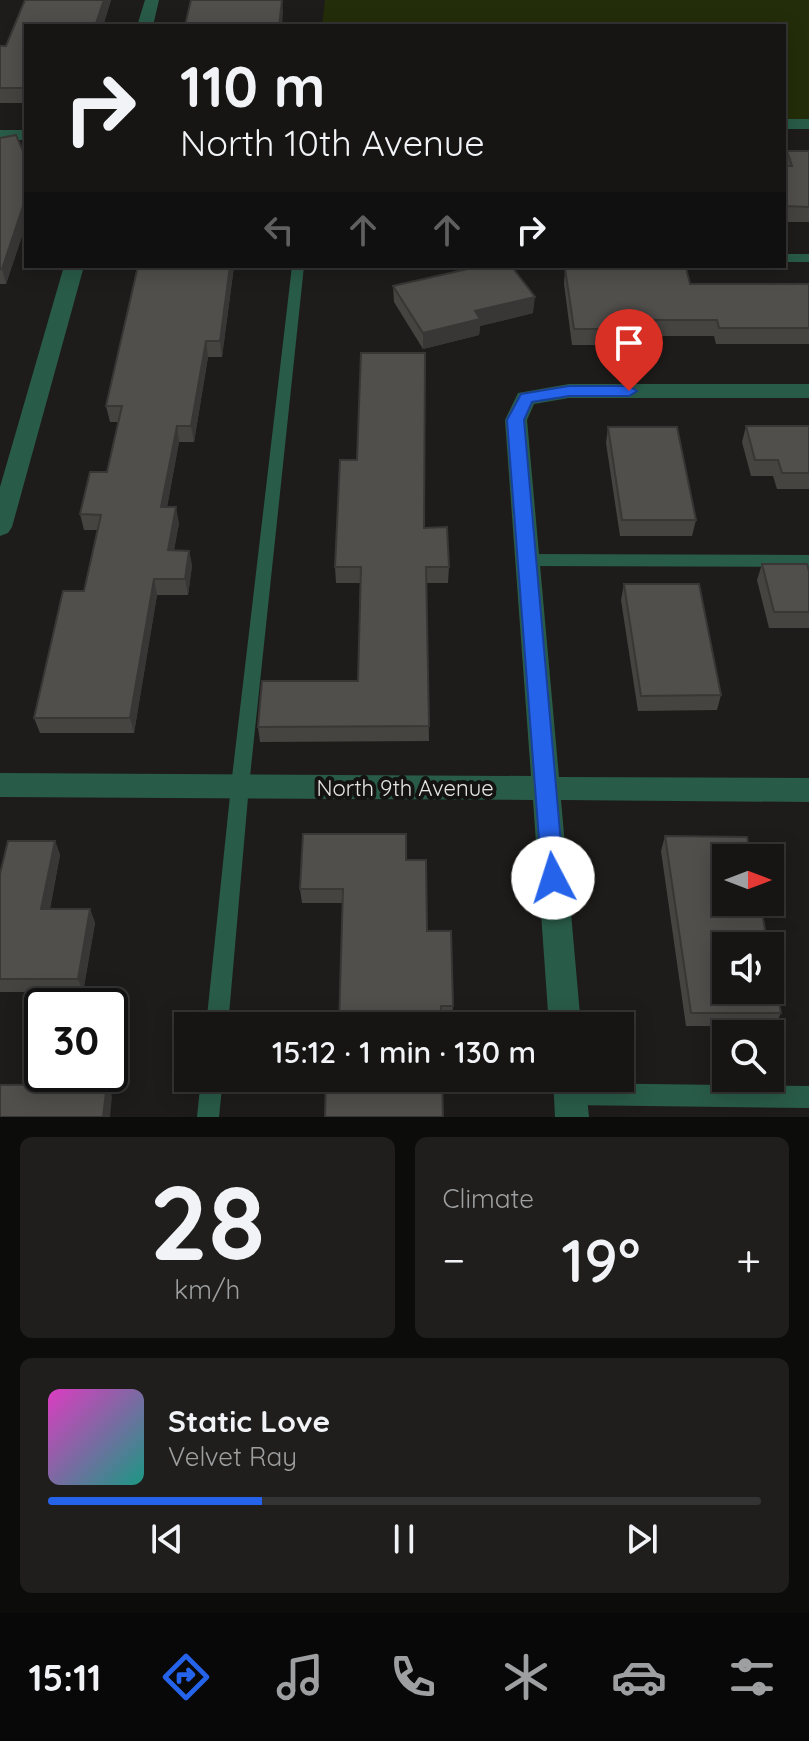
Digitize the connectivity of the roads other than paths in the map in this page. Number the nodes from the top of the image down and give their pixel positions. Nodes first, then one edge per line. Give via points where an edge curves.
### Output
1 (152, 0) edge
2 (146, 24) edge
3 (0, 122) edge
4 (24, 122) edge
5 (786, 124) edge
6 (809, 124) edge
7 (0, 135) edge
8 (24, 135) edge
9 (786, 138) edge
10 (809, 138) edge
11 (786, 258) edge
12 (809, 258) edge
13 (73, 268) edge
14 (298, 268) edge
15 (809, 391) edge
16 (0, 527) edge
17 (527, 560) junction
18 (809, 561) edge
19 (0, 785) edge
20 (240, 786) junction
21 (546, 788) junction
22 (809, 790) edge
23 (218, 1012) edge
24 (564, 1012) edge
25 (211, 1092) edge
26 (571, 1096) edge
27 (809, 1097) edge
28 (208, 1117) edge

1 - 2 street
3 - 4 street
5 - 6 street
7 - 8 street
9 - 10 street
11 - 12 lane
13 - 16 street
14 - 20 lane
15 - 17 street via 569,391 526,398 516,420
17 - 18 lane
17 - 21 street
19 - 20 street, North 9th Avenue
20 - 21 street, North 9th Avenue
20 - 23 lane
21 - 22 street, North 9th Avenue
21 - 24 street
25 - 28 lane
26 - 27 lane

